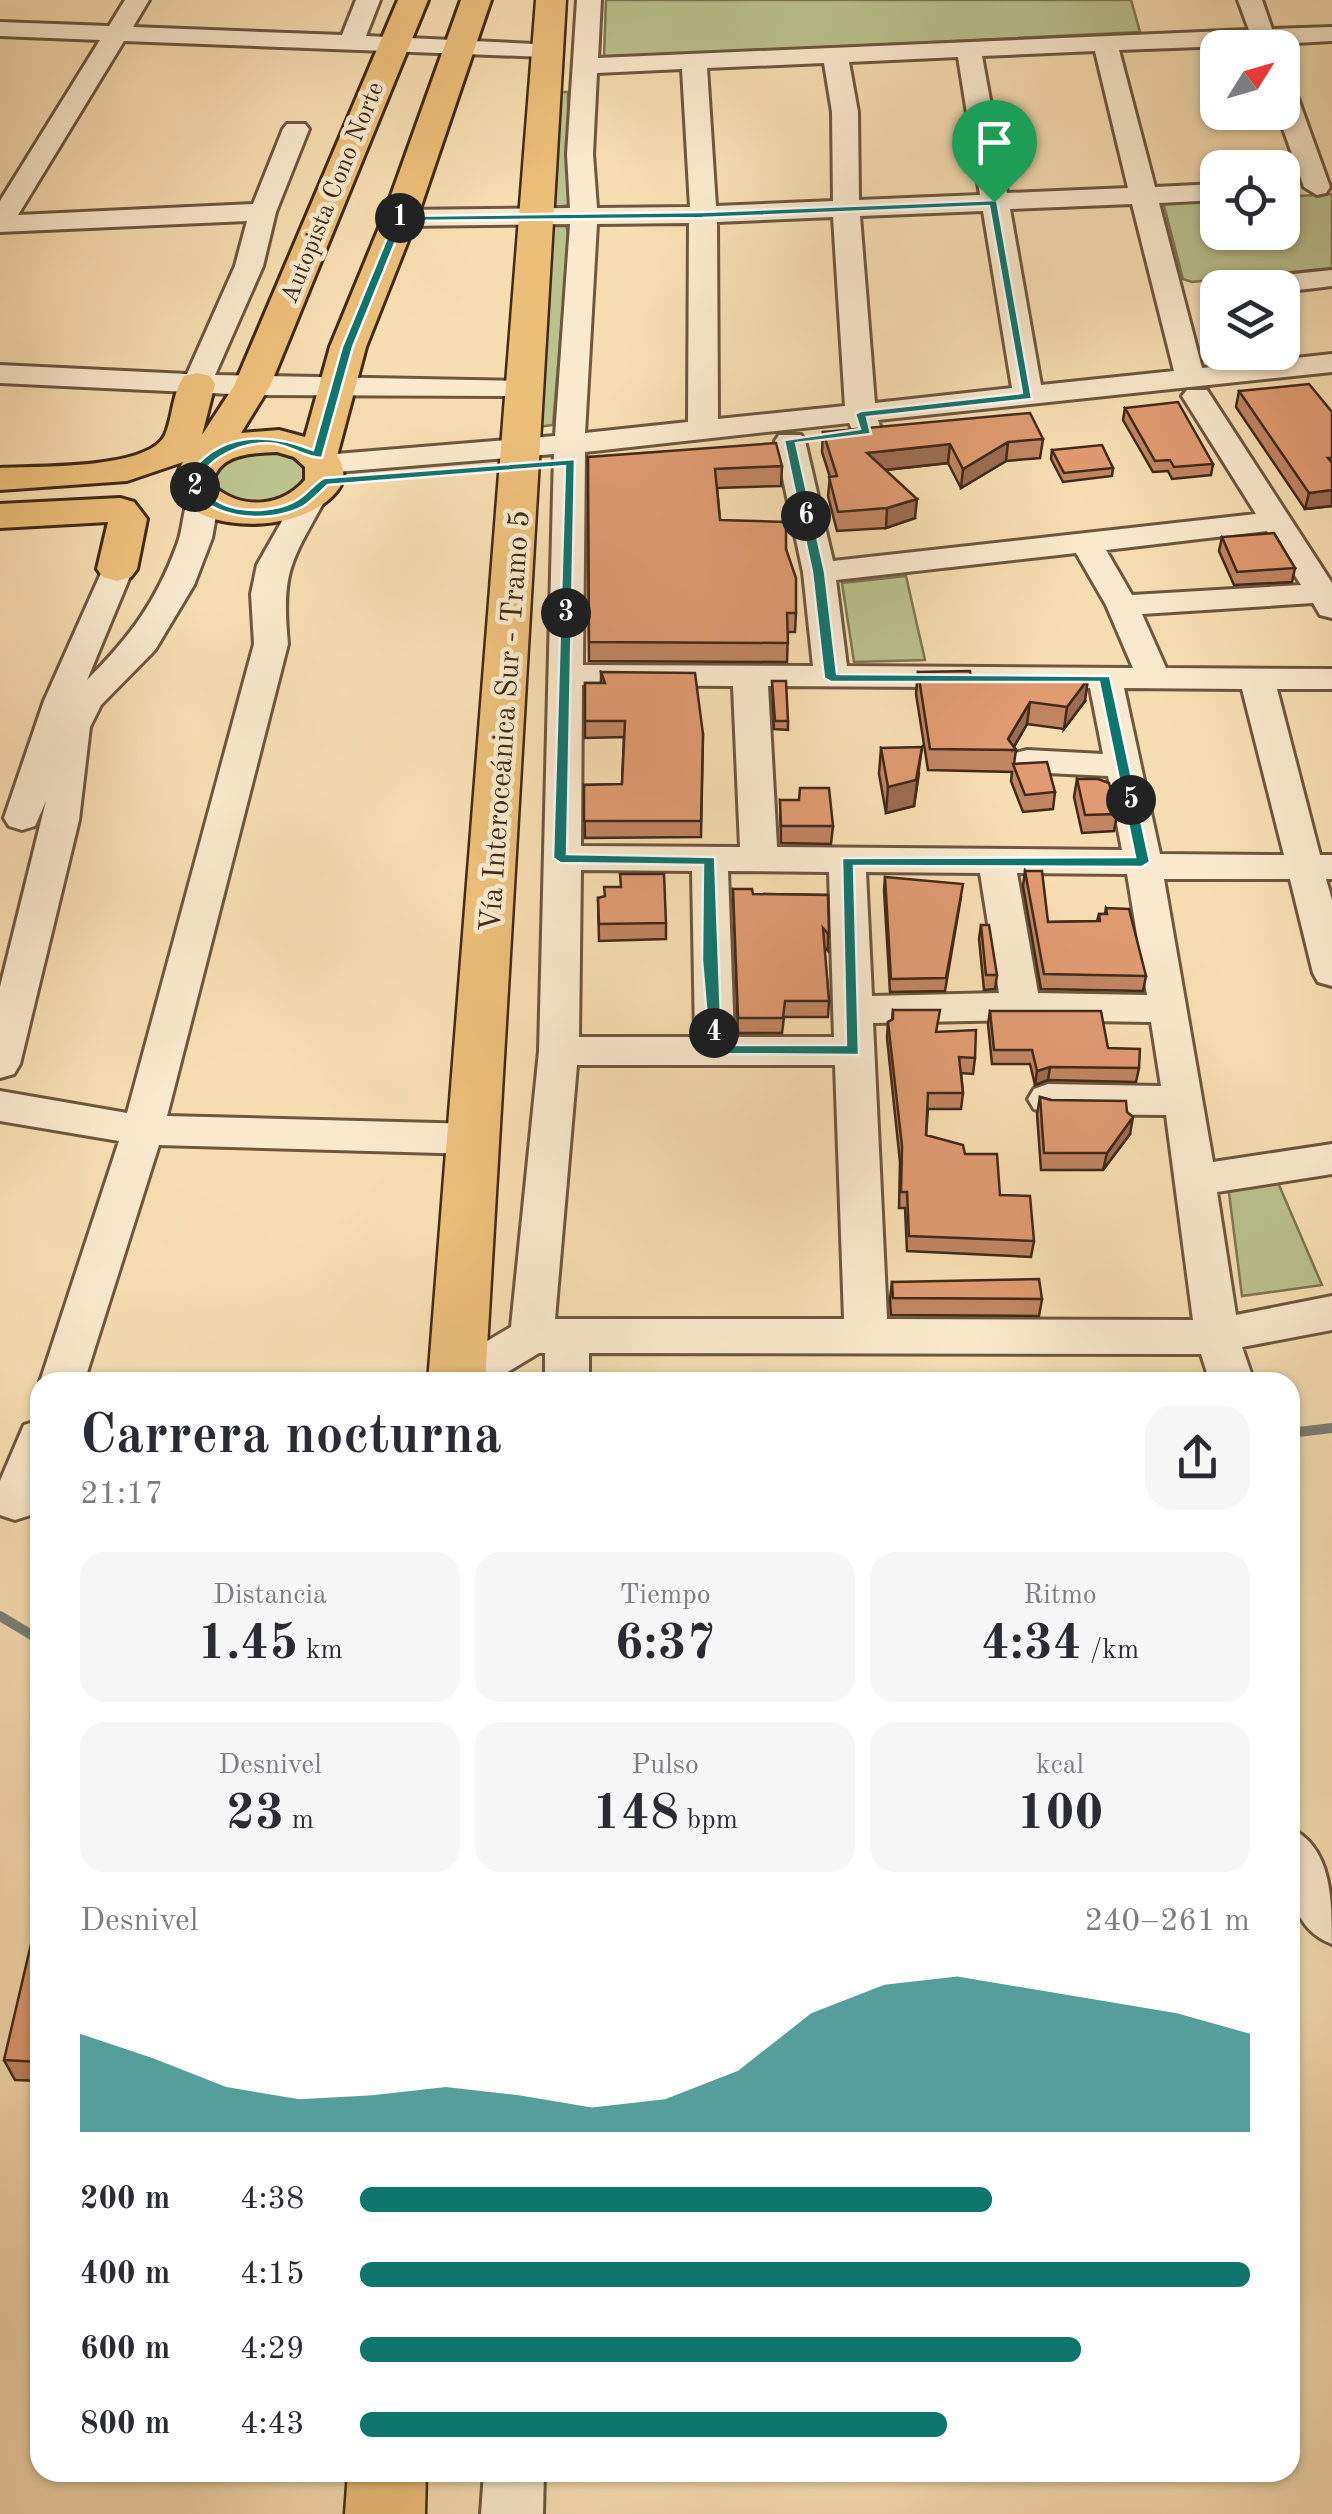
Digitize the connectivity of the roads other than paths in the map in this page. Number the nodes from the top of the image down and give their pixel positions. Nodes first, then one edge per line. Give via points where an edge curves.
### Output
1 (137, 0) edge
2 (368, 0) edge
3 (413, 0) edge
4 (476, 0) edge
5 (551, 0) edge
6 (588, 0) edge
7 (1250, 0) edge
8 (0, 29) edge
9 (1261, 30) edge
10 (120, 34) junction
11 (1332, 34) edge
12 (1300, 38) edge
13 (351, 43) junction
14 (1200, 43) edge
15 (1105, 44) junction
16 (392, 45) junction
17 (459, 48) junction
18 (969, 50) junction
19 (835, 55) junction
20 (694, 62) junction
21 (564, 67) junction
22 (296, 129) dead end
23 (1300, 130) edge
24 (1325, 186) edge
25 (1300, 187) edge
26 (1200, 193) edge
27 (1143, 196) junction
28 (994, 202) junction
29 (846, 208) junction
30 (263, 212) junction
31 (702, 215) junction
32 (400, 218) junction
33 (539, 218) junction
34 (584, 218) junction
35 (0, 224) edge
36 (1332, 278) edge
37 (1300, 281) edge
38 (1200, 291) edge
39 (1171, 294) junction
40 (1332, 363) edge
41 (0, 374) edge
42 (1332, 381) edge
43 (197, 384) junction
44 (252, 386) junction
45 (1194, 387) junction
46 (335, 388) junction
47 (526, 390) junction
48 (1028, 396) junction
49 (864, 423) junction
50 (703, 430) junction
51 (790, 440) junction
52 (571, 453) junction
53 (523, 456) junction
54 (319, 475) junction
55 (0, 479) edge
56 (201, 480) junction
57 (0, 490) edge
58 (0, 506) edge
59 (0, 516) edge
60 (1276, 521) junction
61 (1086, 543) junction
62 (118, 569) joint
63 (818, 572) junction
64 (1327, 600) edge
65 (1122, 605) junction
66 (565, 675) junction
67 (750, 676) junction
68 (831, 678) junction
69 (1105, 678) junction
70 (1154, 678) junction
71 (1257, 679) junction
72 (1332, 679) edge
73 (1027, 761) edge
74 (1124, 766) junction
75 (11, 817) edge
76 (61, 820) junction
77 (560, 858) junction
78 (710, 860) junction
79 (759, 860) junction
80 (996, 860) junction
81 (847, 861) junction
82 (1142, 862) junction
83 (1319, 867) edge
84 (1332, 973) edge
85 (1020, 1006) junction
86 (853, 1010) junction
87 (1168, 1010) junction
88 (715, 1050) junction
89 (559, 1051) junction
90 (854, 1051) junction
91 (0, 1064) edge
92 (1048, 1099) edge
93 (1184, 1101) junction
94 (0, 1106) edge
95 (142, 1130) junction
96 (475, 1139) junction
97 (1332, 1159) edge
98 (1196, 1180) junction
99 (1332, 1313) edge
100 (549, 1336) junction
101 (866, 1336) junction
102 (1217, 1337) junction
103 (65, 1372) edge
104 (457, 1372) edge
105 (476, 1372) edge
106 (563, 1372) edge
107 (1229, 1372) edge
108 (30, 1463) edge
109 (15, 1501) dead end
110 (387, 2482) edge
111 (514, 2482) edge
112 (385, 2514) edge
113 (512, 2514) edge

1 - 10 street
2 - 13 street
3 - 16 main road, Autopista Cono Norte
4 - 17 main road
5 - 21 highway, Vía Interoceánica Sur - Tramo 5
6 - 21 street
7 - 9 street
8 - 10 street
10 - 13 street
10 - 35 street
11 - 12 street
13 - 16 street
14 - 15 street
15 - 18 street
15 - 27 street
16 - 17 street
16 - 44 main road, Autopista Cono Norte
17 - 21 street
17 - 32 main road
18 - 19 street
18 - 28 street
19 - 20 street
19 - 29 street via 845,112
20 - 21 street
20 - 31 street
21 - 33 highway, Vía Interoceánica Sur - Tramo 5
21 - 34 street
22 - 30 street
23 - 24 street
24 - 25 street
26 - 27 street
27 - 28 street
27 - 39 street
28 - 29 street
28 - 48 street
29 - 31 street
29 - 49 street
30 - 35 street
30 - 43 street via 248,266
31 - 34 street
31 - 50 street
32 - 33 street
32 - 46 main road
33 - 34 street
33 - 47 highway, Vía Interoceánica Sur - Tramo 5
34 - 52 street
36 - 37 street
38 - 39 street
39 - 45 street
40 - 45 street
41 - 43 street
42 - 45 street
43 - 44 street
43 - 55 main road via 182,440 162,460
44 - 46 street
44 - 56 main road, Autopista Cono Norte
45 - 48 street
45 - 49 street
45 - 60 street
46 - 47 street
46 - 54 main road
47 - 53 highway, Vía Interoceánica Sur - Tramo 5
48 - 49 street
49 - 50 street
49 - 51 street
50 - 52 street
51 - 52 street
51 - 63 street
52 - 53 street
52 - 66 street
53 - 54 street
53 - 96 highway, Vía Interoceánica Sur - Tramo 5
54 - 56 main road via 285,509 254,514 225,510
54 - 56 main road via 294,444 262,440 230,446
54 - 95 street via 273,565 270,644
56 - 57 main road via 162,476
56 - 58 main road
56 - 76 street via 196,538 178,585 143,644 86,700 73,727
59 - 62 main road via 120,510 128,519
60 - 61 street
60 - 64 street
61 - 63 street
61 - 65 street
62 - 75 street
63 - 68 street
64 - 65 street
65 - 70 street
66 - 67 street
66 - 77 street
67 - 68 street
67 - 79 street
68 - 69 street
69 - 70 street
69 - 74 street
70 - 71 street
71 - 72 street
71 - 83 street
73 - 74 street
74 - 82 street
75 - 76 street
76 - 91 street
77 - 78 street
77 - 89 street
78 - 79 street
78 - 88 street
79 - 81 street
80 - 81 street
80 - 82 street
80 - 85 street
81 - 86 street
82 - 83 street
82 - 87 street
83 - 84 street
85 - 86 street
85 - 87 street
86 - 90 street
87 - 93 street
88 - 89 street
88 - 90 street
89 - 100 street
90 - 101 street
92 - 93 street
93 - 98 street
94 - 95 street
95 - 96 street
95 - 103 street
96 - 104 highway, Vía Interoceánica Sur - Tramo 5
97 - 98 street
98 - 102 street
99 - 102 street
100 - 101 street
100 - 105 street
100 - 106 street
101 - 102 street
102 - 107 street
108 - 109 street
110 - 112 highway
111 - 113 street

